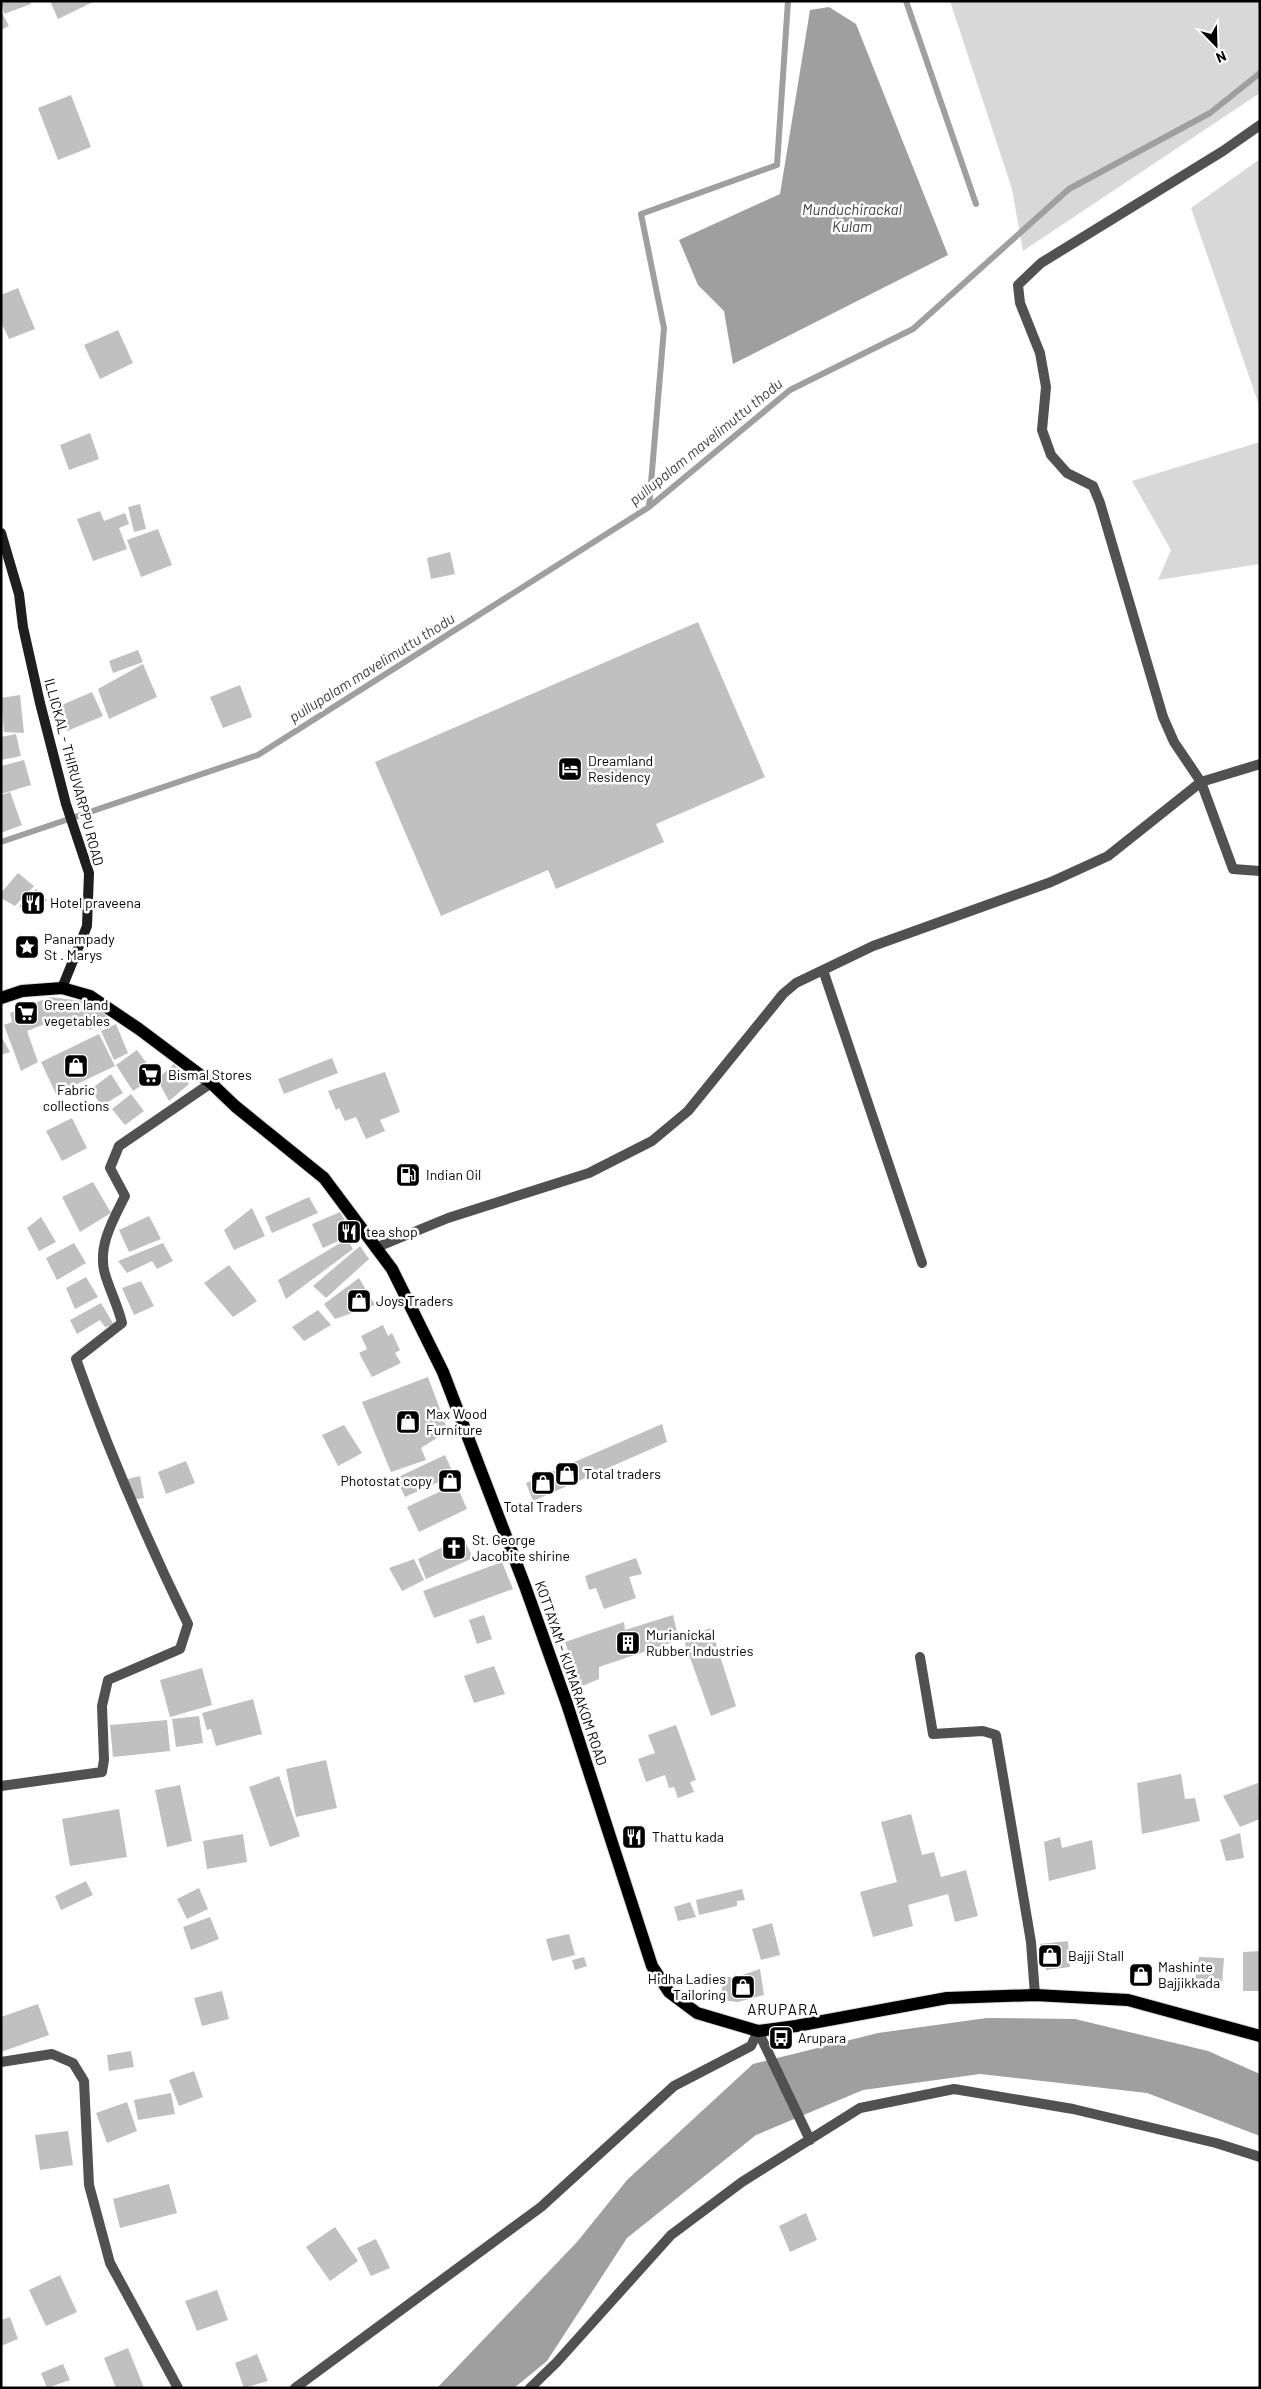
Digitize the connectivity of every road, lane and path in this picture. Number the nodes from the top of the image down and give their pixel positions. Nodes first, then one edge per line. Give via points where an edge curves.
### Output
1 (1260, 125) edge
2 (1, 534) edge
3 (1260, 764) edge
4 (1201, 782) junction
5 (1260, 871) edge
6 (823, 970) junction
7 (62, 988) junction
8 (1, 998) edge
9 (211, 1083) junction
10 (375, 1248) junction
11 (922, 1263) dead end
12 (920, 1657) dead end
13 (1, 1786) edge
14 (1035, 1995) junction
15 (1260, 2036) edge
16 (760, 2037) junction
17 (1, 2062) edge
18 (810, 2140) junction
19 (1260, 2157) edge
20 (178, 2388) edge
21 (295, 2388) edge
22 (530, 2388) edge

1 - 4 street via 1041,262 1018,285 1020,303 1040,353 1046,387 1042,430 1051,455 1067,473 1093,486 1163,717 1174,742
2 - 7 main road, ILLICKAL - THIRUVARPPU ROAD via 19,594 40,703 66,804 89,873 86,926
3 - 4 street
4 - 5 street via 1233,869
4 - 6 street via 1108,856 1050,882 873,946
6 - 10 street via 796,983 783,994 688,1111 652,1142 589,1173 448,1218
6 - 11 street
7 - 8 main road, KOTTAYAM - KUMARAKOM ROAD via 22,991
7 - 9 main road, KOTTAYAM - KUMARAKOM ROAD via 90,996
9 - 10 main road, KOTTAYAM - KUMARAKOM ROAD via 324,1178
9 - 13 street via 119,1146 110,1168 125,1196 104,1244 104,1273 122,1323 76,1359 104,1438 188,1624 180,1649 108,1680 102,1706 102,1772
10 - 16 main road, KOTTAYAM - KUMARAKOM ROAD via 392,1269 443,1372 567,1704 652,1966 669,1992 697,2013
12 - 14 street via 933,1734 984,1731 996,1735 1031,1942
14 - 15 main road, KOTTAYAM - KUMARAKOM ROAD via 1128,2000
14 - 16 main road, KOTTAYAM - KUMARAKOM ROAD via 948,1998 796,2026
16 - 18 street
16 - 21 street via 751,2046 674,2086 541,2207
17 - 20 street via 52,2054 73,2063 84,2081 89,2185 110,2263
18 - 19 street via 860,2108 954,2089 1073,2109 1216,2143
18 - 22 street via 742,2182 671,2235

